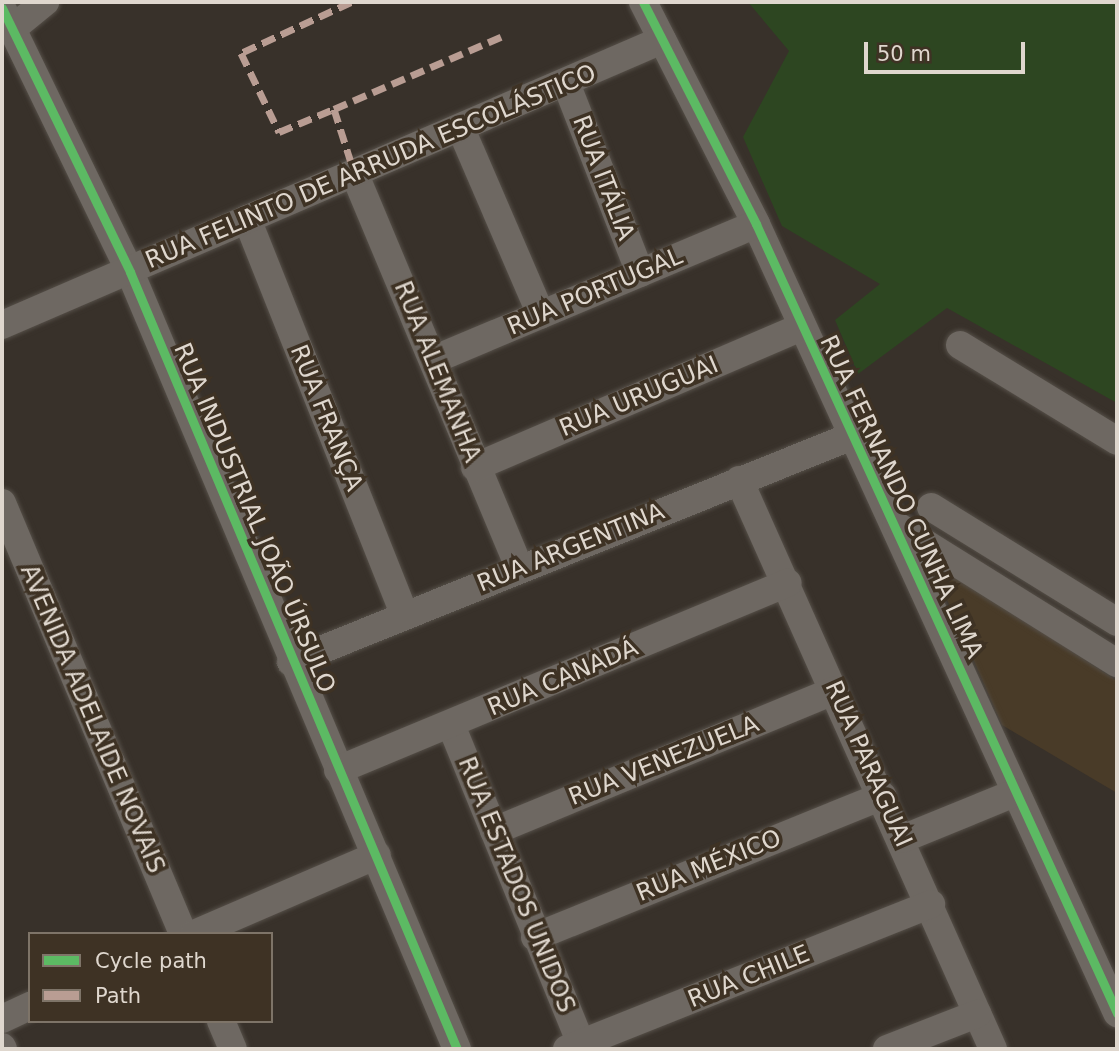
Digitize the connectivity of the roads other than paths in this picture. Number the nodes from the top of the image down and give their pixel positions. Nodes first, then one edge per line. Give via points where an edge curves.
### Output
1 (45, 2) edge
2 (643, 2) edge
3 (7, 19) edge
4 (662, 40) junction
5 (566, 83) junction
6 (461, 129) junction
7 (355, 175) junction
8 (247, 219) junction
9 (756, 224) junction
10 (130, 272) junction
11 (640, 272) junction
12 (541, 315) junction
13 (2, 325) edge
14 (802, 327) junction
15 (960, 345) dead end
16 (433, 360) junction
17 (852, 436) junction
18 (1117, 441) edge
19 (475, 467) junction
20 (739, 480) junction
21 (2, 503) edge
22 (931, 507) dead end
23 (896, 525) junction
24 (520, 569) junction
25 (788, 583) junction
26 (405, 616) junction
27 (1117, 622) edge
28 (291, 662) junction
29 (1117, 663) edge
30 (834, 691) junction
31 (451, 725) junction
32 (338, 770) junction
33 (1015, 793) junction
34 (883, 796) junction
35 (494, 831) junction
36 (902, 839) junction
37 (377, 855) junction
38 (931, 904) junction
39 (182, 932) edge
40 (199, 932) edge
41 (535, 937) junction
42 (28, 1007) edge
43 (1117, 1013) edge
44 (977, 1014) junction
45 (2, 1019) edge
46 (222, 1023) edge
47 (574, 1046) edge
48 (233, 1049) edge
49 (457, 1049) edge
50 (887, 1049) edge
51 (993, 1049) edge

1 - 3 street
2 - 4 street, RUA FERNANDO CUNHA LIMA
3 - 10 street, RUA INDUSTRIAL JOÃO ÚRSULO
4 - 5 street, RUA FELINTO DE ARRUDA ESCOLÁSTICO
4 - 9 street, RUA FERNANDO CUNHA LIMA
5 - 6 street, RUA FELINTO DE ARRUDA ESCOLÁSTICO
5 - 11 street, RUA ITÁLIA
6 - 7 street, RUA FELINTO DE ARRUDA ESCOLÁSTICO
6 - 12 street
7 - 8 street, RUA FELINTO DE ARRUDA ESCOLÁSTICO
7 - 16 street, RUA ALEMANHA
8 - 10 street, RUA FELINTO DE ARRUDA ESCOLÁSTICO
8 - 26 street, RUA FRANÇA
9 - 11 street, RUA PORTUGAL
9 - 14 street, RUA FERNANDO CUNHA LIMA
10 - 13 street, RUA FELINTO DE ARRUDA ESCOLÁSTICO
10 - 28 street, RUA INDUSTRIAL JOÃO ÚRSULO
11 - 12 street, RUA PORTUGAL
12 - 16 street, RUA PORTUGAL
14 - 17 street, RUA FERNANDO CUNHA LIMA
14 - 19 street, RUA URUGUAI
15 - 18 street
16 - 19 street, RUA ALEMANHA
17 - 20 street, RUA ARGENTINA
17 - 23 street, RUA FERNANDO CUNHA LIMA
19 - 24 street, RUA ALEMANHA
20 - 24 street, RUA ARGENTINA
20 - 25 street, RUA PARAGUAI
21 - 39 street, AVENIDA ADELAIDE NOVAIS
22 - 27 street
23 - 29 street
23 - 33 street, RUA FERNANDO CUNHA LIMA
24 - 26 street, RUA ARGENTINA
25 - 30 street, RUA PARAGUAI
25 - 31 street, RUA CANADÁ
26 - 28 street, RUA ARGENTINA
28 - 32 street, RUA INDUSTRIAL JOÃO ÚRSULO
30 - 34 street, RUA PARAGUAI
30 - 35 street, RUA VENEZUELA
31 - 32 street, RUA CANADÁ
31 - 35 street, RUA ESTADOS UNIDOS
32 - 37 street, RUA INDUSTRIAL JOÃO ÚRSULO
33 - 36 street
33 - 43 street, RUA FERNANDO CUNHA LIMA
34 - 36 street, RUA PARAGUAI
34 - 41 street, RUA MÉXICO
35 - 41 street, RUA ESTADOS UNIDOS
36 - 38 street, RUA PARAGUAI
37 - 40 street
37 - 49 street, RUA INDUSTRIAL JOÃO ÚRSULO
38 - 44 street, RUA PARAGUAI
38 - 47 street, RUA CHILE
41 - 47 street, RUA ESTADOS UNIDOS
42 - 45 street
44 - 50 street
44 - 51 street, RUA PARAGUAI
46 - 48 street

